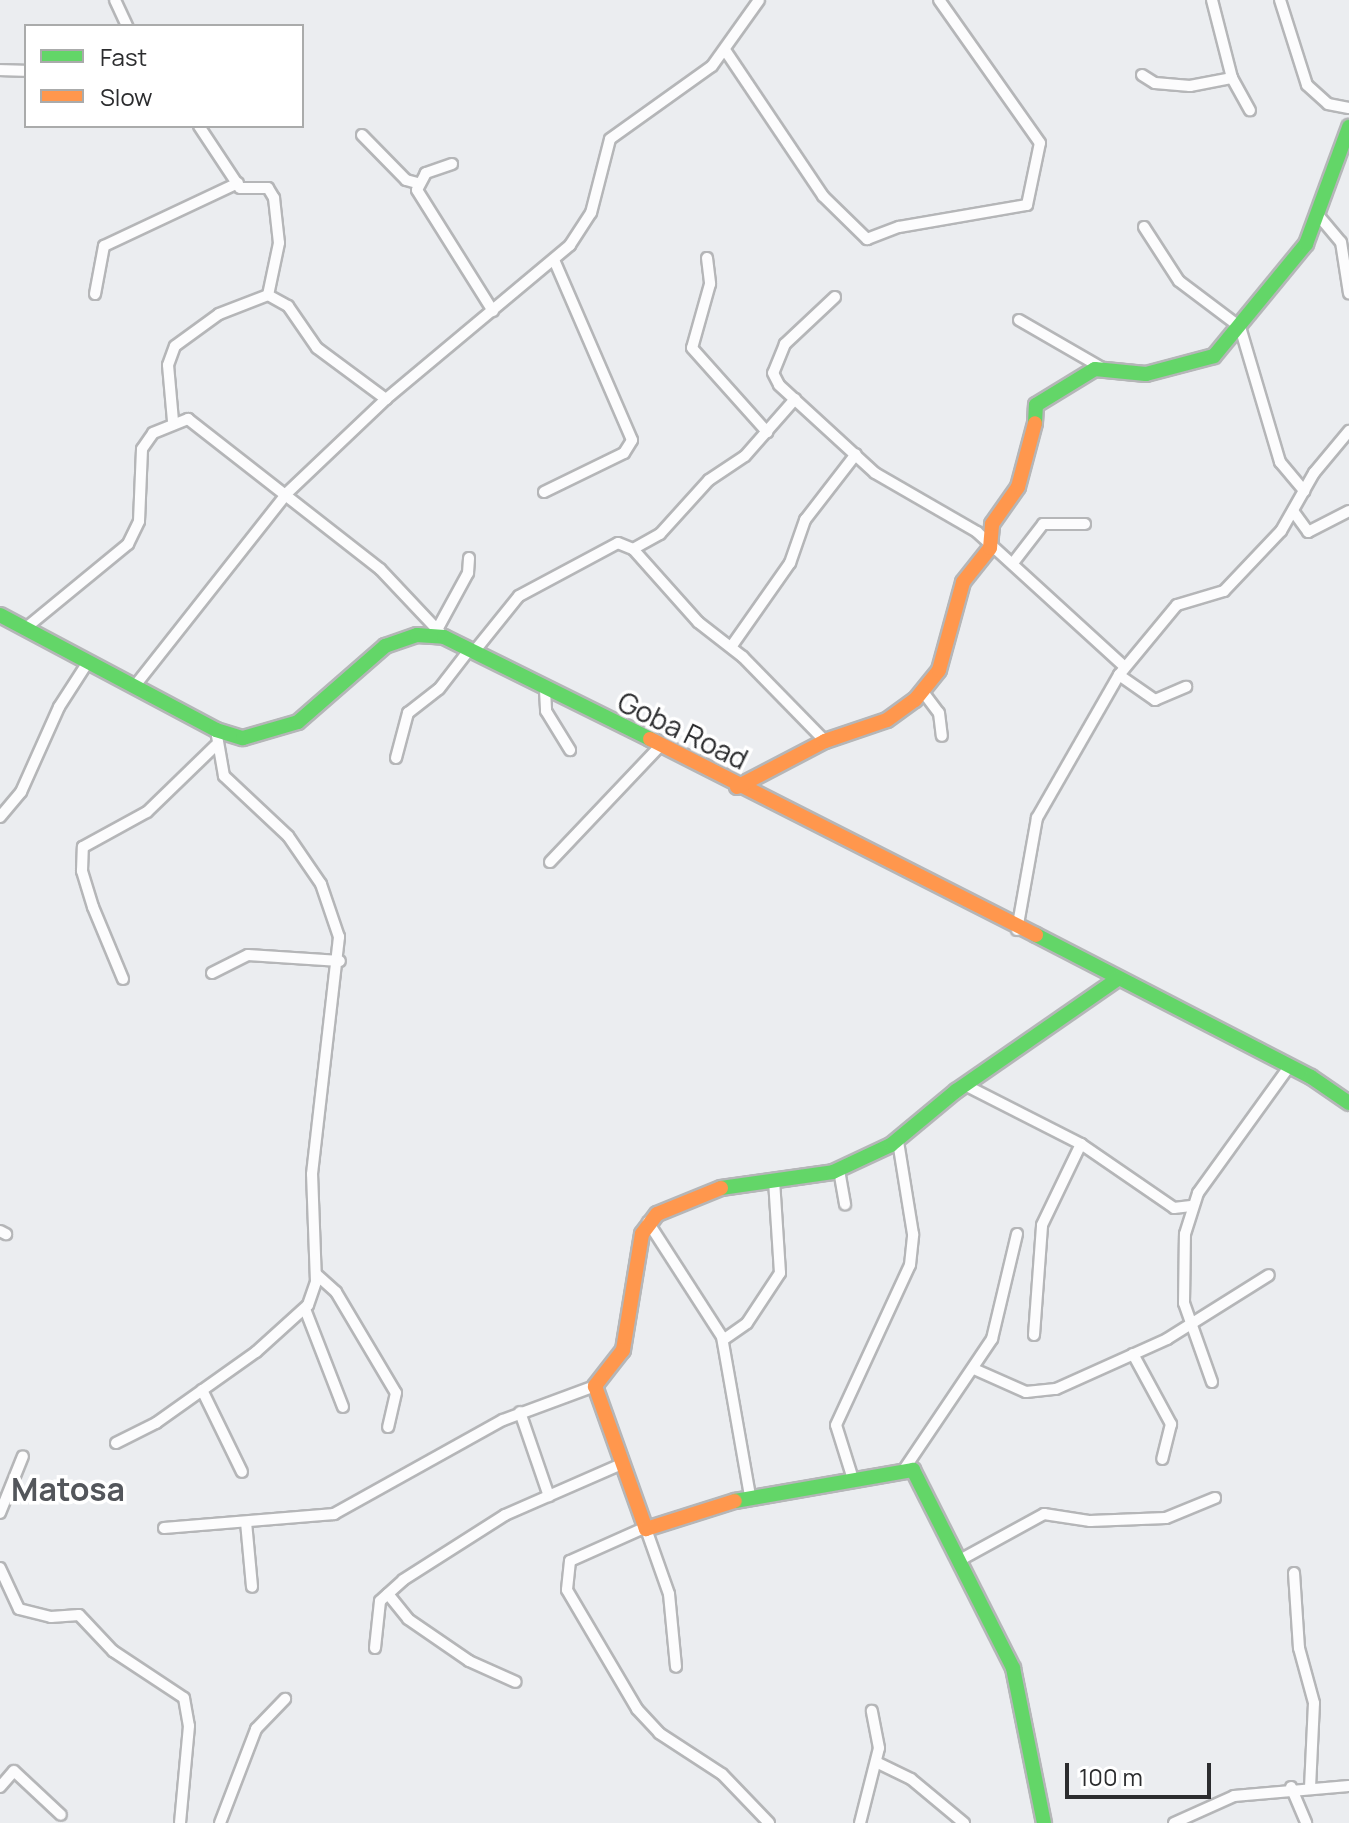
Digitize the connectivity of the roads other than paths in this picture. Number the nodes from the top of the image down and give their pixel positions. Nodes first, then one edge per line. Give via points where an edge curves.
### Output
1 (115, 0) edge
2 (759, 0) edge
3 (939, 0) edge
4 (1212, 0) edge
5 (1280, 0) edge
6 (126, 24) edge
7 (725, 50) junction
8 (0, 70) edge
9 (24, 71) edge
10 (1142, 75) dead end
11 (1232, 78) junction
12 (1349, 108) edge
13 (1250, 110) dead end
14 (1349, 127) edge
15 (200, 128) edge
16 (362, 135) dead end
17 (452, 164) dead end
18 (238, 183) junction
19 (417, 183) junction
20 (1318, 215) junction
21 (1144, 227) dead end
22 (707, 258) dead end
23 (554, 260) junction
24 (1349, 293) edge
25 (95, 294) dead end
26 (268, 295) junction
27 (835, 297) dead end
28 (493, 311) junction
29 (1019, 320) dead end
30 (1240, 327) junction
31 (1103, 369) junction
32 (386, 399) junction
33 (795, 399) junction
34 (173, 421) junction
35 (1349, 431) edge
36 (767, 432) junction
37 (856, 454) junction
38 (1304, 491) junction
39 (544, 492) dead end
40 (287, 493) junction
41 (1293, 511) junction
42 (1349, 511) edge
43 (1085, 524) dead end
44 (991, 545) junction
45 (633, 549) junction
46 (469, 558) dead end
47 (1013, 563) junction
48 (1, 617) edge
49 (27, 627) junction
50 (441, 632) junction
51 (731, 647) junction
52 (471, 651) junction
53 (88, 662) junction
54 (1122, 671) junction
55 (134, 687) junction
56 (1186, 687) dead end
57 (545, 690) junction
58 (923, 692) junction
59 (216, 730) junction
60 (942, 736) dead end
61 (825, 741) junction
62 (215, 746) junction
63 (659, 747) junction
64 (570, 750) dead end
65 (396, 758) dead end
66 (737, 787) junction
67 (0, 817) edge
68 (550, 862) dead end
69 (1017, 930) junction
70 (340, 961) junction
71 (212, 973) dead end
72 (123, 979) dead end
73 (1118, 979) junction
74 (1288, 1068) junction
75 (965, 1085) junction
76 (1348, 1102) edge
77 (898, 1141) junction
78 (1081, 1144) junction
79 (839, 1170) junction
80 (774, 1179) junction
81 (845, 1204) dead end
82 (1191, 1206) junction
83 (648, 1222) junction
84 (1017, 1234) dead end
85 (316, 1274) junction
86 (1269, 1275) dead end
87 (305, 1309) junction
88 (1190, 1325) junction
89 (1034, 1335) dead end
90 (723, 1340) junction
91 (1133, 1354) junction
92 (974, 1369) junction
93 (1212, 1382) dead end
94 (595, 1386) junction
95 (202, 1390) junction
96 (343, 1407) dead end
97 (520, 1412) junction
98 (388, 1427) dead end
99 (116, 1443) dead end
100 (23, 1456) dead end
101 (1162, 1459) dead end
102 (624, 1463) junction
103 (905, 1468) junction
104 (242, 1472) dead end
105 (852, 1476) junction
106 (750, 1495) junction
107 (549, 1496) junction
108 (1215, 1498) dead end
109 (0, 1513) edge
110 (246, 1522) junction
111 (164, 1528) dead end
112 (645, 1528) junction
113 (960, 1560) junction
114 (0, 1568) edge
115 (1294, 1573) dead end
116 (252, 1587) dead end
117 (388, 1594) junction
118 (375, 1648) dead end
119 (676, 1667) dead end
120 (516, 1682) dead end
121 (285, 1699) dead end
122 (872, 1711) dead end
123 (876, 1762) junction
124 (1349, 1786) edge
125 (0, 1787) edge
126 (1291, 1787) junction
127 (1310, 1787) junction
128 (61, 1815) dead end
129 (758, 1819) edge
130 (180, 1823) edge
131 (220, 1823) edge
132 (769, 1823) edge
133 (860, 1823) edge
134 (964, 1823) edge
135 (1044, 1823) edge
136 (1174, 1823) edge
137 (1306, 1823) edge

1 - 6 street
2 - 7 street
3 - 7 street via 1040,143 1027,205 914,223 867,239 823,196
4 - 11 street
5 - 12 street via 1307,85 1328,104
7 - 23 street via 696,80 610,139 584,230
8 - 9 street
10 - 11 street via 1190,86
11 - 13 street
14 - 20 street
15 - 18 street
16 - 19 street via 406,180
17 - 19 street via 436,167
18 - 25 street via 104,246
18 - 26 street via 243,190 268,188 274,198 279,243
19 - 28 street via 425,211
20 - 24 street via 1341,242
20 - 30 street via 1306,244 1267,284
21 - 30 street via 1179,281
22 - 36 street via 710,284 692,348
23 - 28 street
23 - 39 street via 632,440 624,453
26 - 32 street via 288,306 317,348
26 - 34 street via 219,314 175,346 168,365
27 - 33 street via 785,344 777,362 775,380
28 - 32 street
29 - 31 street
30 - 31 street via 1206,360 1138,375
30 - 38 street via 1280,462
31 - 44 street via 1079,376 1036,405 1033,446 1018,487 992,524
32 - 40 street
33 - 36 street
33 - 37 street
34 - 40 street via 188,419 203,427
34 - 49 street via 142,449 139,521 128,544
35 - 38 street
36 - 45 street via 742,459 709,480 660,534
37 - 44 street via 901,491
37 - 51 street via 805,520 790,563
38 - 41 street
40 - 50 street via 380,569
40 - 55 street
41 - 42 street via 1308,532
41 - 54 street via 1224,591 1177,605
43 - 47 street via 1043,524
44 - 47 street
44 - 58 street via 955,598 951,637
45 - 51 street via 698,622
45 - 52 street via 608,544 519,596
46 - 50 street via 468,573
47 - 54 street
48 - 49 street
49 - 53 street
50 - 52 street, Goba Road
50 - 59 street via 385,646 280,731 243,738
51 - 61 street
52 - 57 street, Goba Road
52 - 65 street via 439,689 408,713
53 - 55 street
53 - 67 street via 59,707 21,792
54 - 56 street via 1155,700
54 - 69 street via 1037,818
55 - 59 street
57 - 63 street, Goba Road
57 - 64 street via 547,713
58 - 60 street via 939,713
58 - 61 street via 887,720
59 - 62 street
61 - 66 street
62 - 70 street via 230,784 288,836 321,884
62 - 72 street via 147,812 91,837 82,850 93,907
63 - 66 street, Goba Road
63 - 68 street
66 - 69 street, Goba Road
69 - 73 street, Goba Road
70 - 71 street via 254,955
70 - 85 street via 312,1174
73 - 74 street, Goba Road
73 - 75 street
74 - 76 street, Goba Road
74 - 82 street
75 - 77 street
75 - 78 street
77 - 79 street
77 - 105 street via 913,1234 910,1265 836,1425
78 - 82 street via 1174,1208
78 - 89 street via 1042,1225
79 - 80 street
79 - 81 street
80 - 83 street via 700,1194
80 - 90 street via 780,1273 747,1323
82 - 88 street via 1182,1254
83 - 90 street
83 - 94 street via 623,1350
84 - 92 street via 999,1322
85 - 87 street
85 - 98 street via 336,1292 396,1393
86 - 88 street
87 - 95 street
87 - 96 street
88 - 91 street
88 - 93 street
90 - 106 street
91 - 92 street via 1038,1393
91 - 101 street via 1171,1424
92 - 103 street
94 - 97 street
94 - 102 street
95 - 99 street
95 - 104 street
97 - 107 street
97 - 110 street via 334,1514
100 - 109 street
102 - 107 street
102 - 112 street
103 - 105 street
103 - 113 street via 918,1476
105 - 106 street
106 - 112 street via 664,1528
107 - 117 street via 499,1518
108 - 113 street via 1166,1518 1090,1521 1044,1514
110 - 111 street
110 - 116 street
112 - 119 street via 671,1605
112 - 129 street via 570,1561 567,1590 637,1709 659,1733 722,1774
113 - 135 street via 1019,1686
114 - 130 street via 19,1609 51,1617 79,1615 113,1651 184,1698 189,1726
115 - 127 street via 1299,1648 1314,1703
117 - 118 street via 380,1601
117 - 120 street via 408,1619 469,1661
121 - 131 street via 256,1729
122 - 123 street via 879,1737
123 - 133 street
123 - 134 street via 911,1779
124 - 127 street
125 - 128 street via 14,1771
126 - 127 street
126 - 136 street via 1234,1796
126 - 137 street
129 - 132 street

